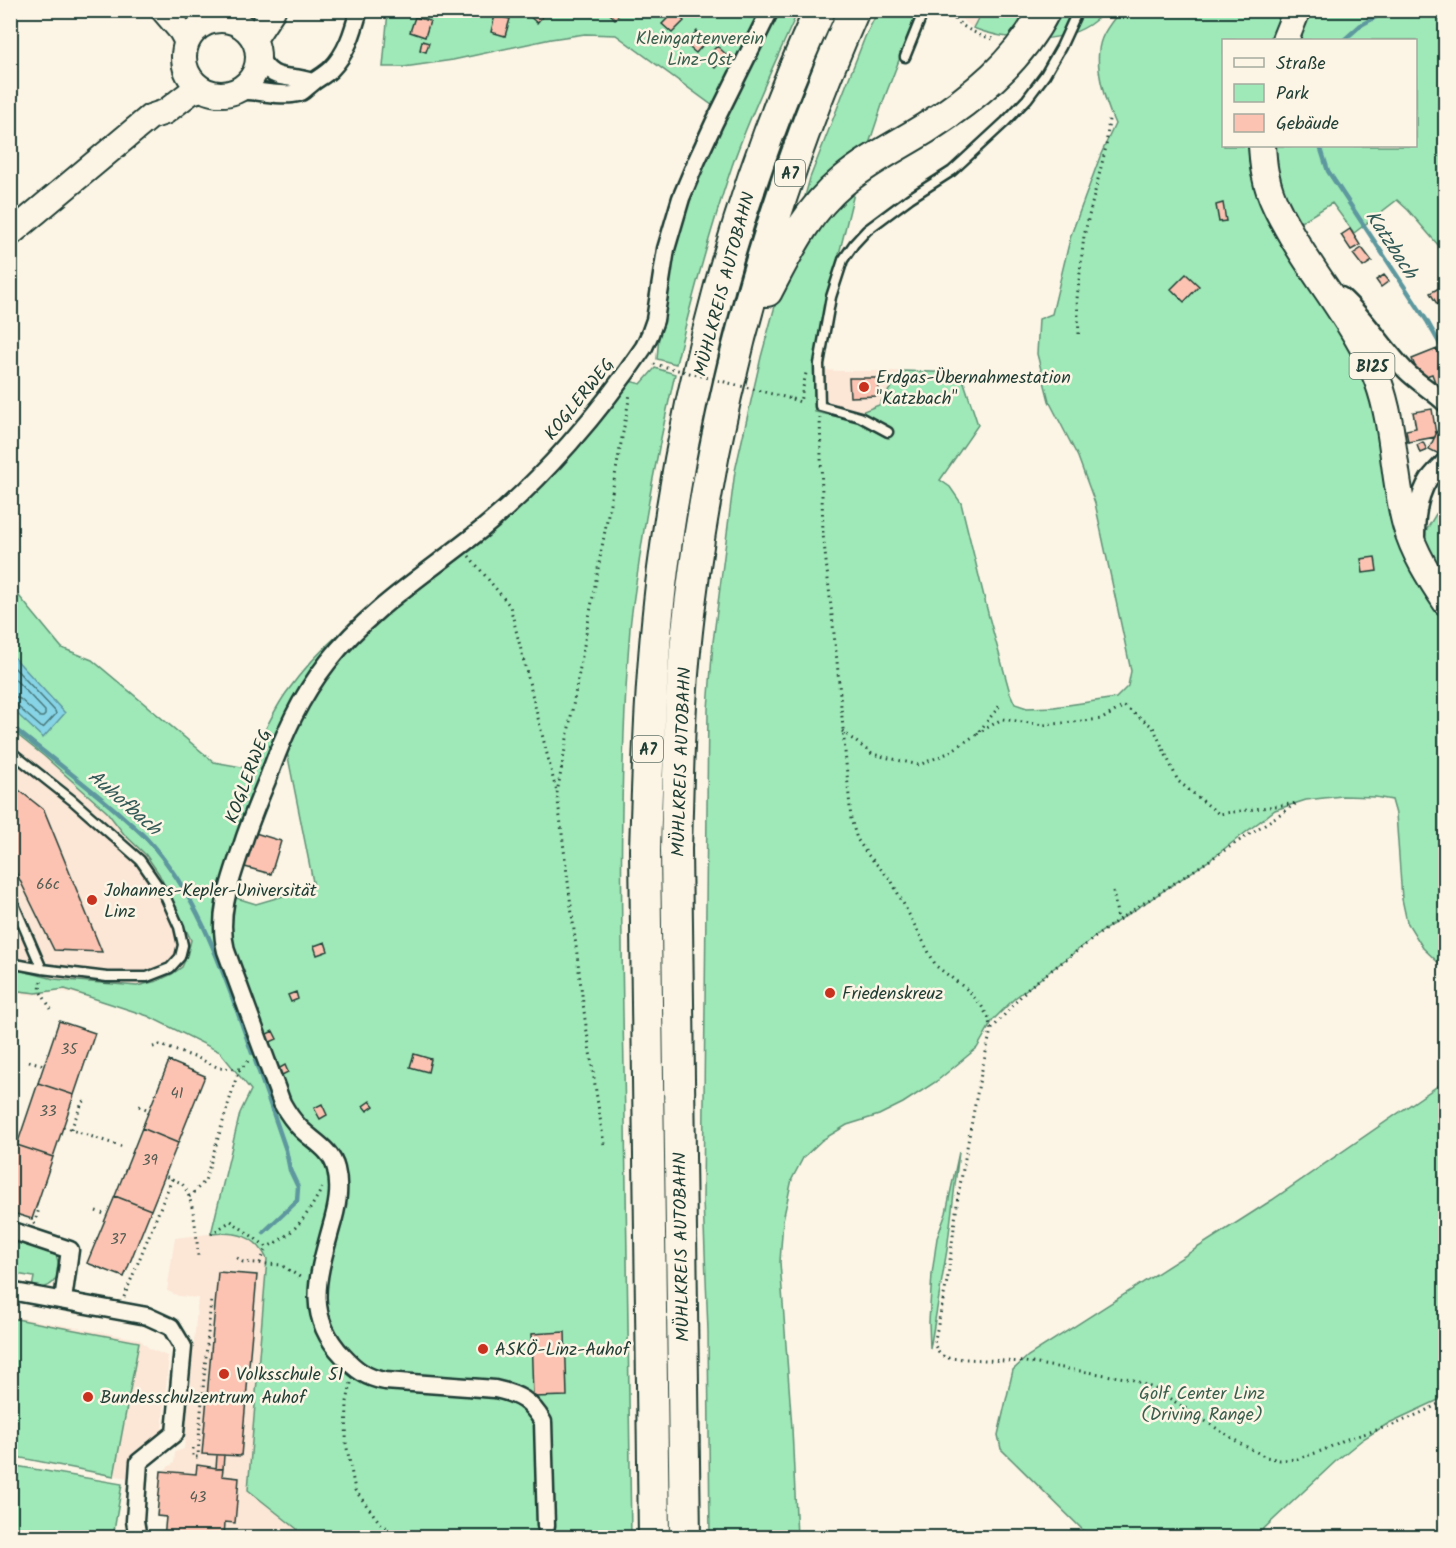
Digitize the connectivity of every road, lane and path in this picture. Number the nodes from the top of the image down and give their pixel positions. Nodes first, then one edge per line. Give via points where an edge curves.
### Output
1 (163, 10) edge
2 (184, 10) edge
3 (273, 10) edge
4 (359, 10) edge
5 (770, 10) edge
6 (820, 10) edge
7 (854, 10) edge
8 (924, 10) edge
9 (946, 10) edge
10 (1045, 10) edge
11 (1078, 10) edge
12 (1297, 10) edge
13 (242, 16) edge
14 (205, 23) junction
15 (993, 39) dead end
16 (1285, 39) edge
17 (187, 42) junction
18 (256, 47) junction
19 (905, 57) dead end
20 (194, 80) junction
21 (312, 82) junction
22 (236, 91) junction
23 (1109, 119) dead end
24 (1262, 147) edge
25 (10, 234) edge
26 (1316, 274) junction
27 (1079, 334) dead end
28 (739, 340) junction
29 (654, 364) dead end
30 (819, 375) junction
31 (630, 393) dead end
32 (1446, 405) edge
33 (820, 406) junction
34 (888, 432) dead end
35 (1446, 460) edge
36 (461, 546) junction
37 (1416, 552) junction
38 (1446, 602) edge
39 (1001, 704) dead end
40 (842, 731) junction
41 (977, 734) junction
42 (10, 751) edge
43 (557, 793) junction
44 (1113, 891) dead end
45 (10, 895) edge
46 (1118, 920) junction
47 (10, 963) edge
48 (42, 969) junction
49 (51, 1009) dead end
50 (991, 1030) junction
51 (153, 1047) dead end
52 (29, 1061) dead end
53 (249, 1061) dead end
54 (44, 1065) dead end
55 (240, 1069) junction
56 (87, 1099) dead end
57 (139, 1106) dead end
58 (149, 1110) dead end
59 (63, 1127) dead end
60 (71, 1130) junction
61 (604, 1144) dead end
62 (123, 1147) dead end
63 (333, 1161) junction
64 (165, 1176) dead end
65 (172, 1179) junction
66 (189, 1197) junction
67 (96, 1211) dead end
68 (107, 1215) dead end
69 (10, 1230) edge
70 (211, 1234) dead end
71 (267, 1247) junction
72 (198, 1256) dead end
73 (237, 1258) dead end
74 (260, 1263) junction
75 (318, 1288) junction
76 (10, 1291) edge
77 (123, 1298) dead end
78 (63, 1300) junction
79 (211, 1300) dead end
80 (354, 1367) junction
81 (1446, 1400) edge
82 (193, 1448) dead end
83 (546, 1526) dead end
84 (138, 1538) edge
85 (401, 1538) edge
86 (654, 1538) edge
87 (685, 1538) edge

1 - 17 street
2 - 14 street
3 - 18 street
4 - 21 street via 344,53 332,68
5 - 36 street, KOGLERWEG via 681,198 666,249 655,320 644,347 558,456
6 - 86 highway, MÜHLKREIS AUTOBAHN / A7 via 769,134 717,300 676,484 659,606 645,850
7 - 28 highway, MÜHLKREIS AUTOBAHN / A7 via 798,148
8 - 19 lane
9 - 15 path via 972,33
10 - 28 highway via 999,73 925,129 859,168 824,199 797,234
11 - 30 lane via 1045,75 1027,99 952,171 884,216 854,244 843,260 831,297
12 - 16 main road
13 - 14 street
13 - 18 street via 244,28
14 - 17 street
17 - 20 street via 184,53
18 - 21 street via 264,65 274,74
18 - 22 street via 255,74
20 - 22 street via 212,93
20 - 25 street via 191,92 165,112 150,117
21 - 22 street via 305,90 292,94
23 - 27 path via 1084,236 1077,299
24 - 26 main road, B125 via 1273,200
26 - 32 street via 1350,304 1420,385
26 - 37 main road, B125 via 1351,327 1378,380 1406,525
28 - 87 highway, MÜHLKREIS AUTOBAHN / A7 via 697,555 679,747 676,849
29 - 30 path, bridge via 800,402 806,373
30 - 33 lane
31 - 43 path
33 - 34 lane via 860,417
33 - 40 path via 823,534
35 - 37 street via 1430,477 1417,509
36 - 43 path via 510,606
36 - 63 street, KOGLERWEG via 365,622 313,683 284,735 226,897 222,927 226,951 282,1103
37 - 38 main road, B125
39 - 41 path
40 - 41 path via 872,754 919,765 948,753
40 - 50 path via 856,839 891,880 936,966 969,991 988,1017
41 - 46 path via 1002,719 1044,725 1102,718 1124,706 1153,727 1178,781 1219,814 1297,802
42 - 48 lane via 140,860 165,896 183,945 180,957 170,968 147,977 107,977
43 - 61 path
44 - 46 path
45 - 48 lane
46 - 50 path via 1028,988
47 - 48 lane
48 - 49 path via 40,991
50 - 81 path via 934,1344 939,1353 946,1358 1025,1362 1131,1379 1155,1389 1241,1444 1280,1460 1316,1453 1396,1424
51 - 55 path via 160,1045 219,1068
52 - 54 path
53 - 55 path
55 - 66 path via 205,1181
56 - 60 path
57 - 58 path
59 - 60 path
60 - 62 path
63 - 71 path via 298,1227
63 - 75 street, KOGLERWEG via 339,1192
64 - 65 path
65 - 66 path via 181,1183
65 - 77 path
66 - 72 path
67 - 68 path
69 - 78 street via 70,1250
70 - 71 path via 231,1221
71 - 74 path
73 - 74 path
74 - 75 path via 281,1265
75 - 80 street, KOGLERWEG via 322,1327
76 - 78 street
78 - 84 street via 147,1316 171,1328 183,1347 175,1432 139,1461 135,1521
79 - 82 path via 198,1457 192,1457
80 - 83 street, KOGLERWEG via 373,1379 495,1389 529,1403 543,1422
80 - 85 path via 347,1402 346,1443 355,1490 380,1523

